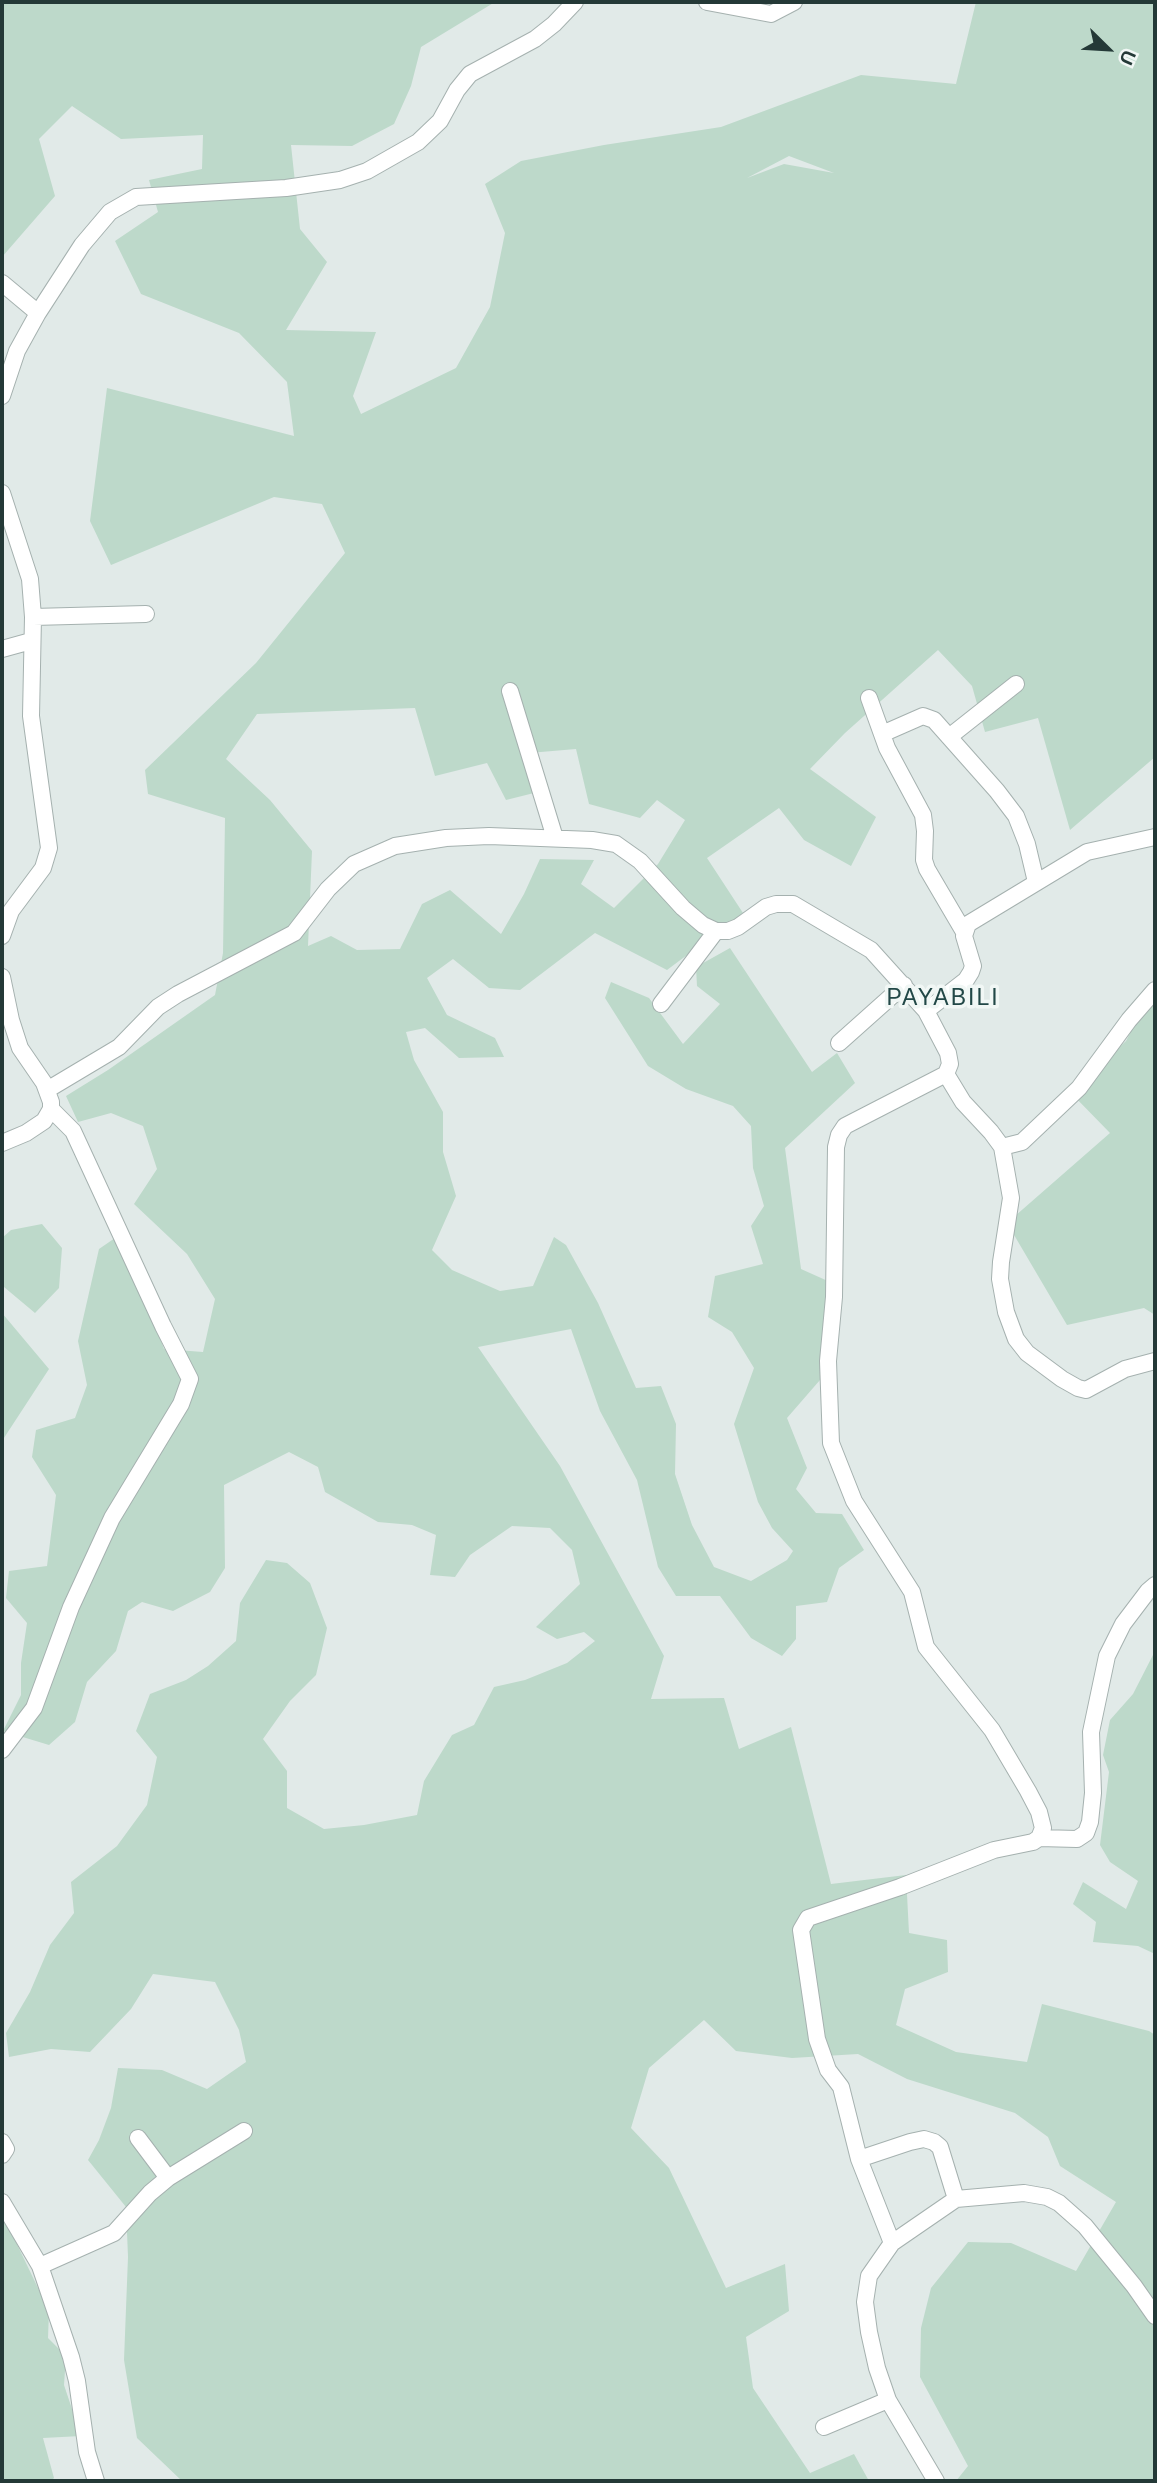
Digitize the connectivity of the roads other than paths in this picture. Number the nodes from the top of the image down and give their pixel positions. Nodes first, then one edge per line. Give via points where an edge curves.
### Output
1 (575, 2) edge
2 (707, 2) edge
3 (794, 2) edge
4 (2, 283) edge
5 (38, 313) junction
6 (2, 396) edge
7 (2, 493) edge
8 (146, 614) dead end
9 (33, 617) junction
10 (31, 641) junction
11 (2, 649) edge
12 (1016, 684) dead end
13 (510, 691) dead end
14 (869, 698) dead end
15 (882, 734) junction
16 (949, 737) junction
17 (1155, 837) edge
18 (555, 838) junction
19 (1036, 882) junction
20 (716, 931) junction
21 (964, 932) junction
22 (2, 936) edge
23 (2, 977) edge
24 (904, 985) junction
25 (1155, 990) edge
26 (661, 1003) dead end
27 (926, 1012) junction
28 (839, 1043) dead end
29 (946, 1074) junction
30 (47, 1090) junction
31 (51, 1109) junction
32 (2, 1143) edge
33 (1002, 1147) junction
34 (1155, 1360) edge
35 (1155, 1585) edge
36 (2, 1750) edge
37 (1039, 1838) junction
38 (244, 2131) dead end
39 (138, 2138) dead end
40 (2, 2143) edge
41 (2, 2155) edge
42 (859, 2159) junction
43 (167, 2178) junction
44 (956, 2199) junction
45 (2, 2202) edge
46 (892, 2243) junction
47 (40, 2266) junction
48 (1155, 2316) edge
49 (888, 2400) junction
50 (824, 2427) dead end
51 (96, 2481) edge
52 (936, 2481) edge

1 - 5 street via 535,39 470,74 440,121 418,142 367,171 315,184 136,197 121,204 82,245
2 - 3 street via 761,14
4 - 5 street
5 - 6 street via 17,351
7 - 9 street via 30,579
8 - 9 street
9 - 10 street
10 - 11 street
10 - 22 street via 30,716 49,848 43,868 11,911
12 - 16 street
13 - 18 street
14 - 15 street
15 - 16 street via 923,716 934,720
15 - 21 street via 923,815 924,860
16 - 19 street via 1016,816
17 - 19 street via 1087,852
18 - 20 street via 605,841 626,849 684,908
18 - 30 street via 446,838 371,855 341,876 294,933 178,994 119,1047
19 - 21 street via 968,924
20 - 24 street via 728,931 776,904 793,904 871,950
20 - 26 street
21 - 27 street via 971,972
23 - 30 street via 20,1048
24 - 27 street
24 - 28 street
25 - 33 street via 1079,1088 1022,1142
27 - 29 street via 948,1053
29 - 33 street via 963,1102
29 - 37 street via 845,1126 839,1135 828,1361 831,1443 854,1501 912,1592 930,1655 992,1730 1028,1791 1042,1822
30 - 31 street
31 - 32 street via 36,1128
31 - 36 street via 73,1131 190,1379 181,1404 112,1518 71,1606 34,1708
33 - 34 street via 1011,1198 1000,1279 1016,1339 1062,1379 1086,1390 1125,1369
35 - 37 street via 1123,1624 1107,1656 1091,1732 1093,1793 1086,1833 1077,1839
37 - 42 street via 835,1907 804,1923 801,1939 817,2039 828,2070 841,2087
38 - 43 street
39 - 43 street
40 - 41 street
42 - 44 street via 910,2142 934,2142 940,2147
42 - 46 street
43 - 47 street via 114,2233
44 - 46 street
44 - 48 street via 1024,2193 1054,2200 1085,2226
45 - 47 street
46 - 49 street via 869,2276 864,2302
47 - 51 street via 71,2357
49 - 50 street
49 - 52 street

